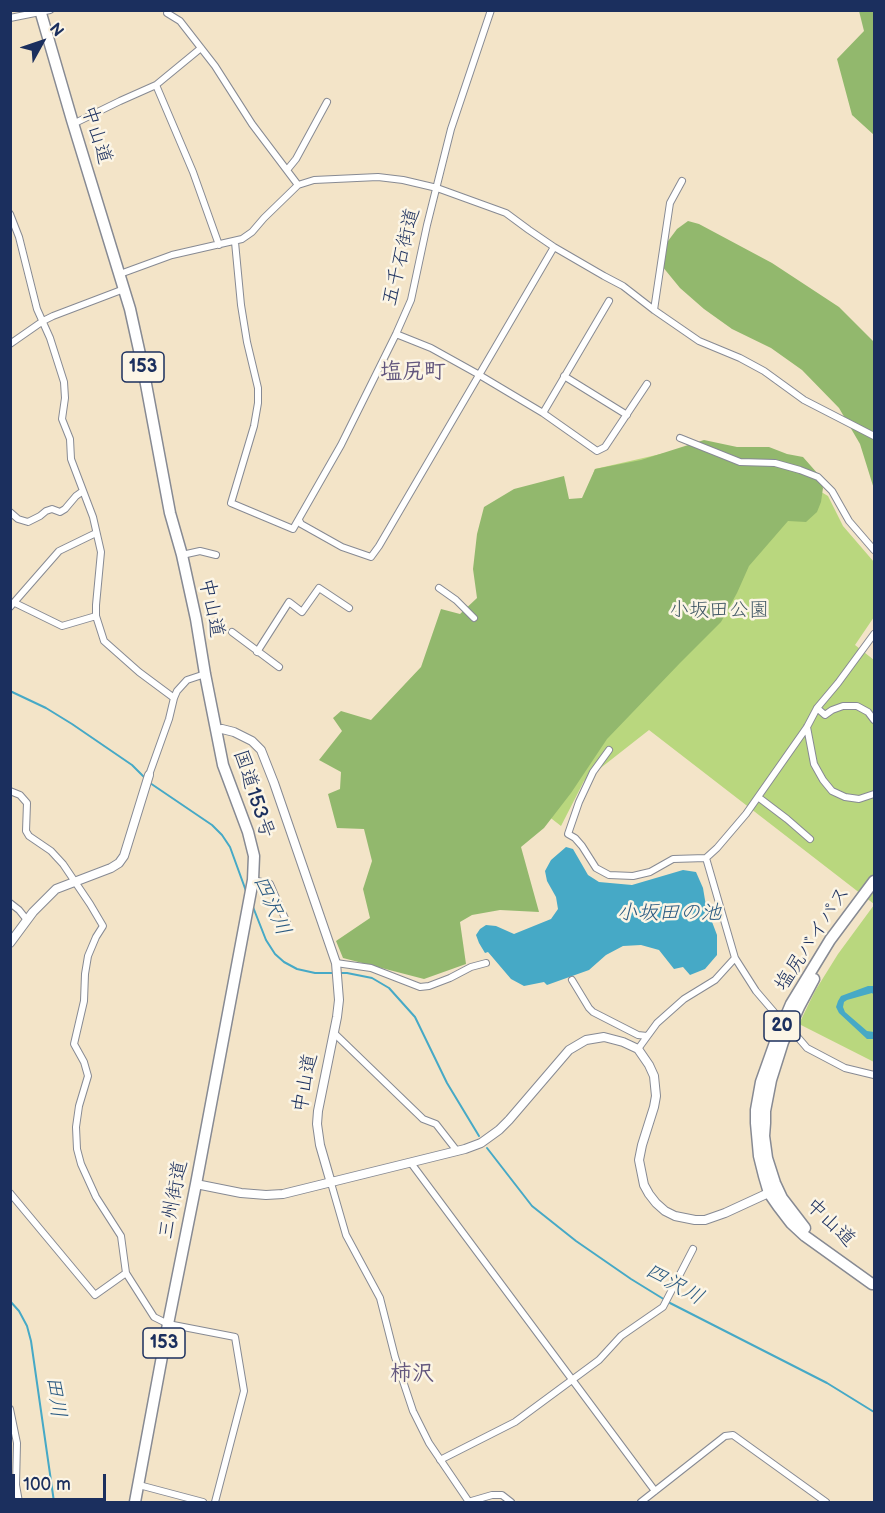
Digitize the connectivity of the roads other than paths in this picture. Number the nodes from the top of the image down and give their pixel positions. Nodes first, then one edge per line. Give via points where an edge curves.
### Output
1 (168, 10) edge
2 (490, 10) edge
3 (43, 11) edge
4 (10, 18) edge
5 (201, 48) junction
6 (156, 85) junction
7 (327, 102) dead end
8 (73, 124) junction
9 (287, 170) junction
10 (682, 181) dead end
11 (298, 185) junction
12 (437, 188) junction
13 (10, 214) edge
14 (235, 242) junction
15 (219, 244) junction
16 (554, 247) junction
17 (120, 274) junction
18 (124, 289) junction
19 (609, 301) dead end
20 (654, 310) junction
21 (43, 321) junction
22 (396, 334) junction
23 (10, 344) edge
24 (479, 376) junction
25 (564, 376) junction
26 (647, 384) dead end
27 (543, 413) junction
28 (627, 415) junction
29 (874, 436) edge
30 (680, 438) dead end
31 (601, 449) junction
32 (605, 458) dead end
33 (83, 491) junction
34 (10, 512) edge
35 (299, 520) junction
36 (96, 533) junction
37 (874, 550) edge
38 (182, 555) junction
39 (216, 555) dead end
40 (440, 588) dead end
41 (13, 605) edge
42 (349, 608) dead end
43 (96, 616) junction
44 (474, 618) dead end
45 (231, 632) dead end
46 (874, 634) edge
47 (257, 652) junction
48 (279, 667) dead end
49 (205, 674) junction
50 (174, 698) junction
51 (817, 708) junction
52 (874, 720) edge
53 (807, 727) junction
54 (216, 730) junction
55 (609, 750) dead end
56 (149, 775) joint
57 (10, 791) edge
58 (874, 794) edge
59 (758, 797) junction
60 (810, 839) dead end
61 (705, 858) junction
62 (874, 881) edge
63 (75, 882) junction
64 (252, 883) junction
65 (874, 892) edge
66 (10, 903) edge
67 (248, 906) joint
68 (27, 920) junction
69 (287, 923) dead end
70 (10, 943) edge
71 (735, 958) junction
72 (486, 963) dead end
73 (336, 965) junction
74 (572, 980) dead end
75 (774, 1012) dead end
76 (334, 1033) junction
77 (795, 1034) dead end
78 (647, 1036) junction
79 (638, 1049) junction
80 (874, 1075) edge
81 (457, 1151) junction
82 (411, 1163) junction
83 (331, 1183) junction
84 (196, 1184) junction
85 (773, 1191) junction
86 (10, 1193) edge
87 (693, 1250) dead end
88 (126, 1273) junction
89 (873, 1285) edge
90 (168, 1324) junction
91 (572, 1380) junction
92 (10, 1409) edge
93 (12, 1428) edge
94 (18, 1460) junction
95 (440, 1460) junction
96 (10, 1463) edge
97 (139, 1485) junction
98 (655, 1491) junction
99 (14, 1496) edge
100 (468, 1502) edge
101 (19, 1503) edge
102 (135, 1503) edge
103 (203, 1503) edge
104 (215, 1503) edge
105 (512, 1503) edge
106 (641, 1503) edge
107 (826, 1503) edge

1 - 5 street
2 - 12 street, 五千石街道 via 451,129
3 - 4 street
3 - 8 highway, 中山道 / 153
5 - 6 street
5 - 9 street
6 - 8 street
6 - 15 street
7 - 9 street
8 - 17 highway, 中山道 / 153
9 - 11 street
10 - 20 street via 670,203
11 - 12 street via 314,180 378,177
11 - 14 street via 248,236
12 - 16 street via 506,213
12 - 22 street, 五千石街道 via 412,297
13 - 21 street
14 - 15 street
14 - 35 street, 五千石街道 via 258,403 231,503 293,529
15 - 17 street via 172,255
16 - 20 street via 623,286
16 - 24 street
17 - 18 highway, 中山道 / 153
18 - 21 street
18 - 38 highway, 中山道 / 153
19 - 25 street
20 - 29 street via 699,341 764,371 804,400
21 - 23 street
21 - 33 street via 64,382 62,419
22 - 24 street via 431,348
22 - 35 street, 五千石街道
24 - 27 street
24 - 35 street via 371,557 334,542
25 - 27 street
25 - 28 street
26 - 28 street
27 - 31 street via 597,451
28 - 31 street
30 - 37 street via 740,462 775,463 818,477
31 - 32 street
33 - 34 street via 60,512 46,511 28,522
33 - 36 street
36 - 41 street via 58,551
36 - 43 street via 101,552
38 - 39 street via 200,551
38 - 49 highway, 中山道 / 153
40 - 44 street
41 - 43 street via 62,626
42 - 47 street via 319,588 302,612 289,602
43 - 50 street via 105,641
45 - 47 street
46 - 51 street
47 - 48 street
49 - 50 street via 187,680
49 - 54 highway, 中山道 / 153
50 - 56 street
51 - 52 street via 825,715 843,706 857,706
51 - 53 street
53 - 58 street via 814,764 832,791 859,799
53 - 59 street
54 - 64 highway, 国道153号 / 153 via 223,765 252,845
54 - 73 street, 中山道 via 234,732 261,750
55 - 61 street via 593,772 568,834 582,846 596,868 609,875 633,876 673,860
56 - 63 street via 122,860
57 - 63 street via 27,803 29,836 51,851
59 - 60 street
59 - 61 street
61 - 71 street
62 - 85 highway, 塩尻バイパス / 20 via 830,940 791,1004 767,1064 756,1124 759,1156
63 - 68 street via 56,889
63 - 88 street via 103,926 88,956 75,1044 88,1076 79,1106 77,1149 96,1197 121,1236
64 - 67 highway, 国道153号 / 153
64 - 69 street via 270,884
65 - 85 highway, 塩尻バイパス / 20 via 818,972 776,1062 765,1111 764,1136
66 - 68 street
67 - 84 highway, 三州街道 / 153
68 - 70 street
71 - 75 street
71 - 78 street via 715,980 684,999
72 - 73 street via 420,987 371,968
73 - 76 street, 中山道 via 339,1000
74 - 78 street via 593,1012
76 - 81 street via 423,1119 436,1124
76 - 83 street, 中山道 via 317,1124
77 - 80 street via 807,1048 845,1068
78 - 79 street
79 - 81 street via 604,1037 576,1045 499,1130 481,1143
79 - 85 street via 654,1076 656,1096 639,1160 644,1185 656,1203 675,1216 705,1220
81 - 82 street
82 - 83 street
82 - 91 street
83 - 84 street via 274,1195
83 - 95 street, 中山道 via 346,1235 380,1298 413,1411
84 - 90 highway, 三州街道 / 153
85 - 89 highway, 中山道 / 20 via 791,1223
86 - 88 street via 95,1295
87 - 91 street via 666,1301
88 - 90 street via 154,1317
90 - 97 highway, 三州街道 / 153
90 - 104 street via 235,1337 244,1391
91 - 95 street via 515,1422
91 - 98 street
92 - 93 street
93 - 94 street
94 - 96 street
94 - 99 street
95 - 100 street, 中山道
97 - 102 highway, 三州街道 / 153
97 - 103 street
98 - 106 street
98 - 107 street via 725,1436 733,1435
99 - 101 street
100 - 105 street via 502,1495

